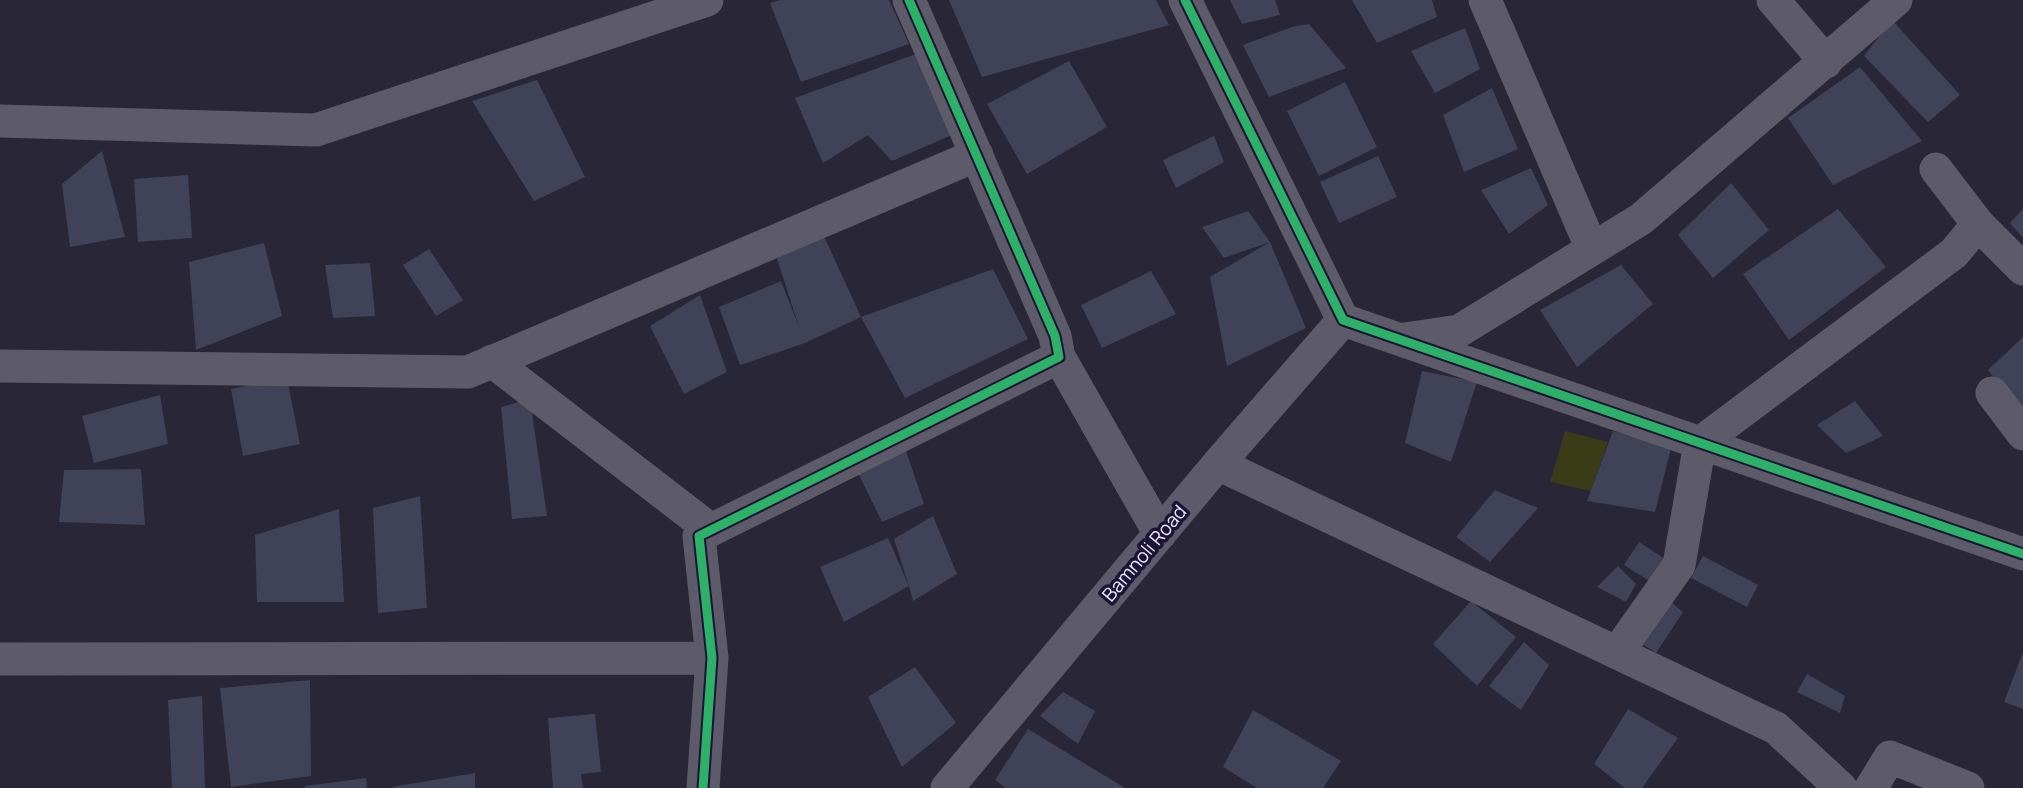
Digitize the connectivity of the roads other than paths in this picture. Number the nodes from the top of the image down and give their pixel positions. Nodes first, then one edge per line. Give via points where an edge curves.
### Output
1 (708, 0) edge
2 (909, 0) edge
3 (1185, 0) edge
4 (1485, 0) edge
5 (1773, 0) edge
6 (1896, 0) edge
7 (1826, 62) junction
8 (0, 121) edge
9 (977, 156) junction
10 (1936, 169) dead end
11 (1978, 224) junction
12 (1591, 249) junction
13 (2023, 269) edge
14 (1343, 320) junction
15 (1399, 340) junction
16 (1059, 357) junction
17 (492, 361) junction
18 (0, 366) edge
19 (1992, 393) dead end
20 (2023, 434) edge
21 (1700, 443) junction
22 (1218, 464) junction
23 (711, 530) junction
24 (1160, 534) junction
25 (2023, 554) edge
26 (1617, 653) junction
27 (712, 658) junction
28 (0, 659) edge
29 (703, 788) edge
30 (947, 788) edge
31 (1840, 788) edge
32 (1871, 788) edge
33 (1968, 788) edge

1 - 8 street via 316,130
2 - 9 street
3 - 14 street
4 - 12 street
5 - 7 street
6 - 7 street
7 - 12 street via 1641,219
9 - 16 street via 1055,336
9 - 17 street
10 - 11 street
11 - 13 street
11 - 21 street via 1954,253
12 - 15 street via 1459,331
14 - 15 street
14 - 22 street, Bamnoli Road
15 - 21 street
16 - 23 street
16 - 24 street
17 - 18 street via 468,372
17 - 23 street
19 - 20 street
21 - 25 street
21 - 26 street via 1679,565
22 - 24 street, Bamnoli Road
22 - 26 street
23 - 27 street via 699,537
24 - 30 street, Bamnoli Road
26 - 31 street via 1776,728
27 - 28 street
27 - 29 street
32 - 33 street via 1890,757

